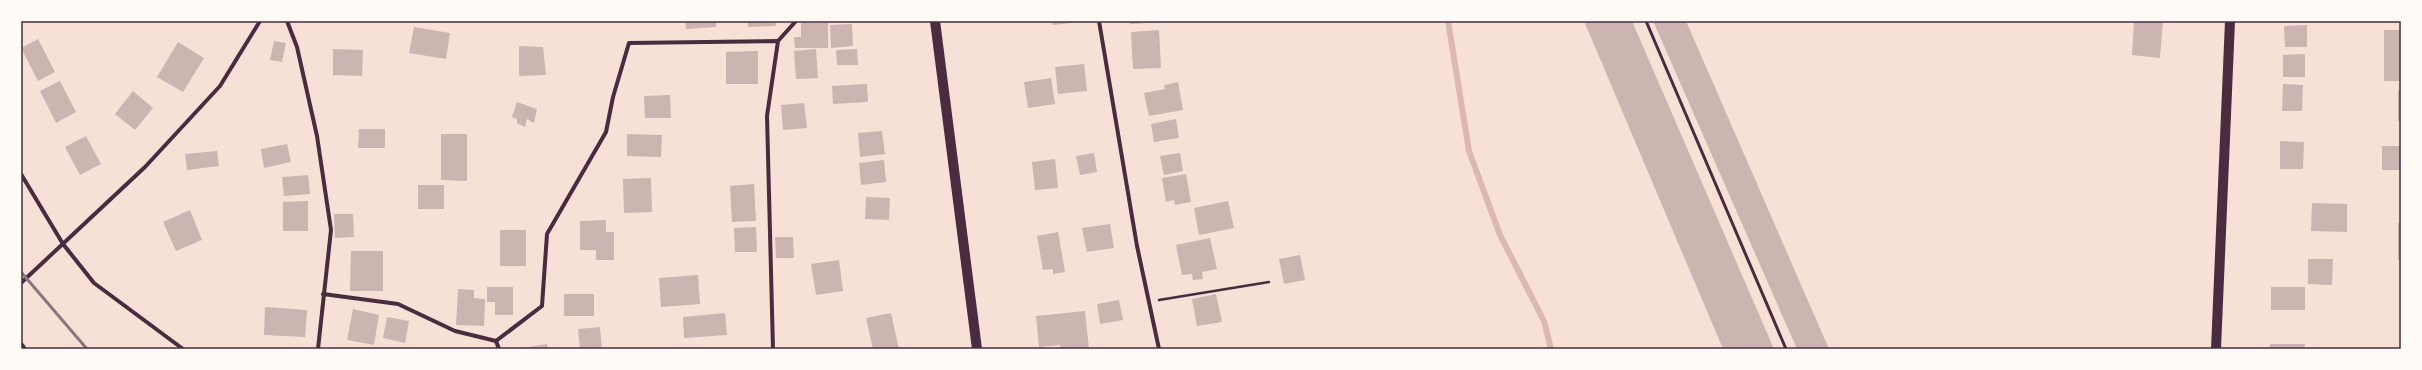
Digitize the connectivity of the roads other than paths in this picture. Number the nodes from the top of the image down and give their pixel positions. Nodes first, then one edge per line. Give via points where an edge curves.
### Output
1 (260, 21) edge
2 (287, 21) edge
3 (796, 21) edge
4 (935, 21) edge
5 (1099, 21) edge
6 (1646, 21) edge
7 (2230, 21) edge
8 (778, 41) junction
9 (21, 174) edge
10 (63, 244) junction
11 (21, 283) edge
12 (323, 294) junction
13 (496, 341) junction
14 (21, 346) edge
15 (23, 349) edge
16 (183, 349) edge
17 (318, 349) edge
18 (499, 349) edge
19 (773, 349) edge
20 (977, 349) edge
21 (1159, 349) edge
22 (1786, 349) edge
23 (2216, 349) edge

1 - 10 street via 220,86 145,167
2 - 12 street via 297,47 317,136 331,230
3 - 8 street
4 - 20 main road
5 - 21 street via 1137,246
6 - 22 lane
7 - 23 main road
8 - 13 street via 629,43 613,96 606,132 547,234 542,306
8 - 19 street via 767,116
9 - 10 street
10 - 11 street
10 - 16 street via 94,283
12 - 13 street via 398,304 455,332
12 - 17 street
13 - 18 street
14 - 15 street

